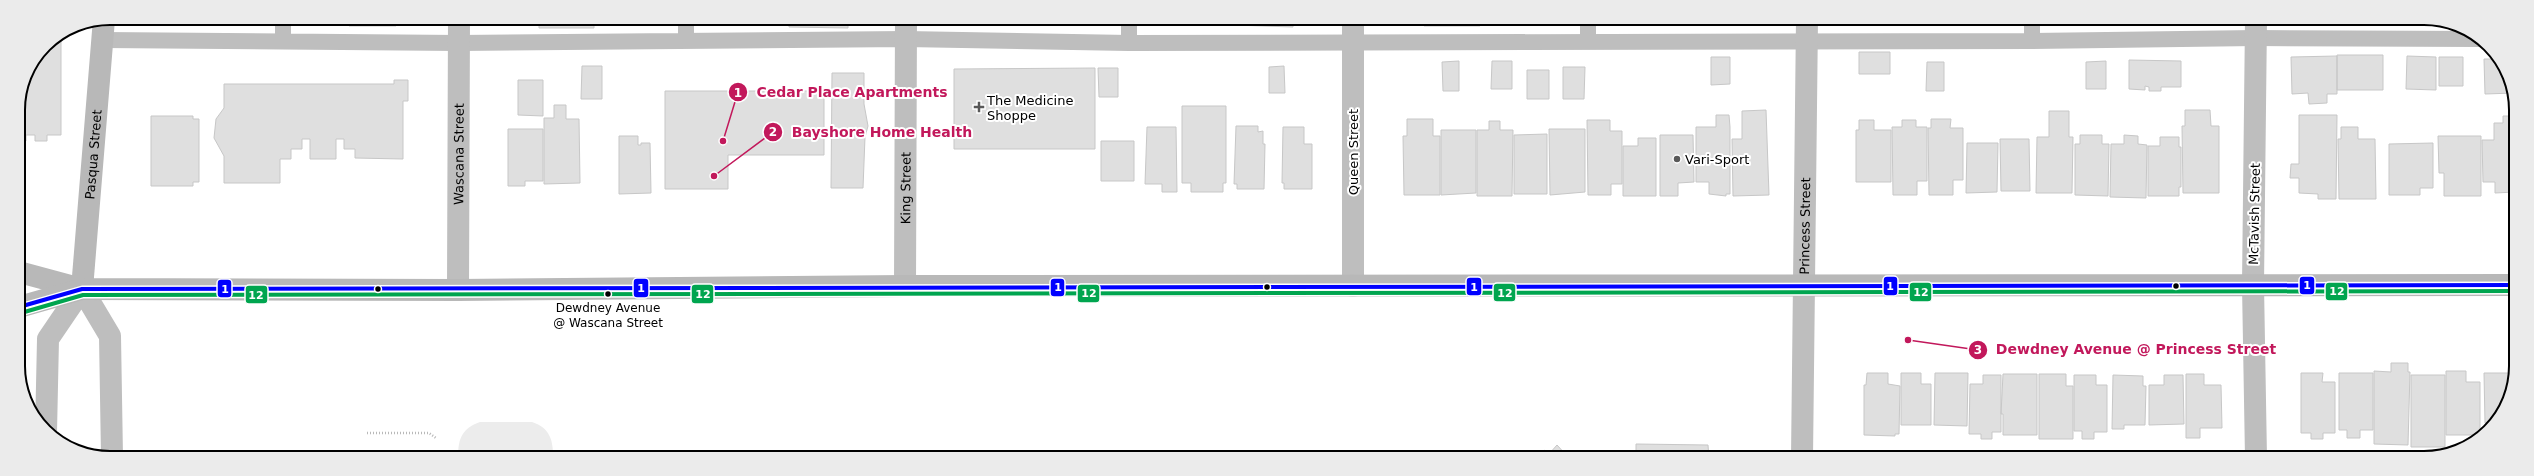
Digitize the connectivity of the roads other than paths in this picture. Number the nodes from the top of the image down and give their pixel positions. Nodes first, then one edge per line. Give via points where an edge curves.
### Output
1 (283, 25) edge
2 (459, 25) edge
3 (686, 25) edge
4 (1129, 25) edge
5 (1353, 25) edge
6 (1588, 25) edge
7 (1807, 25) edge
8 (2032, 25) edge
9 (2256, 28) edge
10 (906, 29) edge
11 (104, 30) edge
12 (2470, 38) edge
13 (283, 40) junction
14 (686, 41) junction
15 (1353, 41) junction
16 (1807, 41) junction
17 (2032, 41) junction
18 (1588, 42) junction
19 (459, 43) junction
20 (1129, 43) junction
21 (25, 274) edge
22 (2253, 285) junction
23 (2509, 285) edge
24 (905, 286) junction
25 (1352, 286) junction
26 (1802, 286) junction
27 (82, 289) junction
28 (458, 290) junction
29 (25, 305) edge
30 (46, 422) edge
31 (112, 451) edge
32 (1802, 451) edge
33 (2256, 451) edge

1 - 13 lane
2 - 19 street, Wascana Street
3 - 14 lane
4 - 20 lane
5 - 15 street, Queen Street
6 - 18 lane
7 - 16 street, Princess Street
8 - 17 lane
9 - 12 lane
9 - 17 lane
9 - 22 street, McTavish Street
10 - 14 lane
10 - 20 lane
10 - 24 street, King Street
11 - 13 lane
11 - 27 main road, Pasqua Street
13 - 19 lane
14 - 19 lane
15 - 18 lane
15 - 20 lane
15 - 25 street, Queen Street
16 - 17 lane
16 - 18 lane
16 - 26 street, Princess Street
19 - 28 street, Wascana Street
21 - 27 main road
22 - 23 main road
22 - 26 main road
22 - 33 street, McTavish Street
24 - 25 main road
24 - 28 main road
25 - 26 main road
26 - 32 street, Princess Street
27 - 28 main road
27 - 29 main road
27 - 30 street, Pasqua Street via 48,339
27 - 31 street via 110,336

